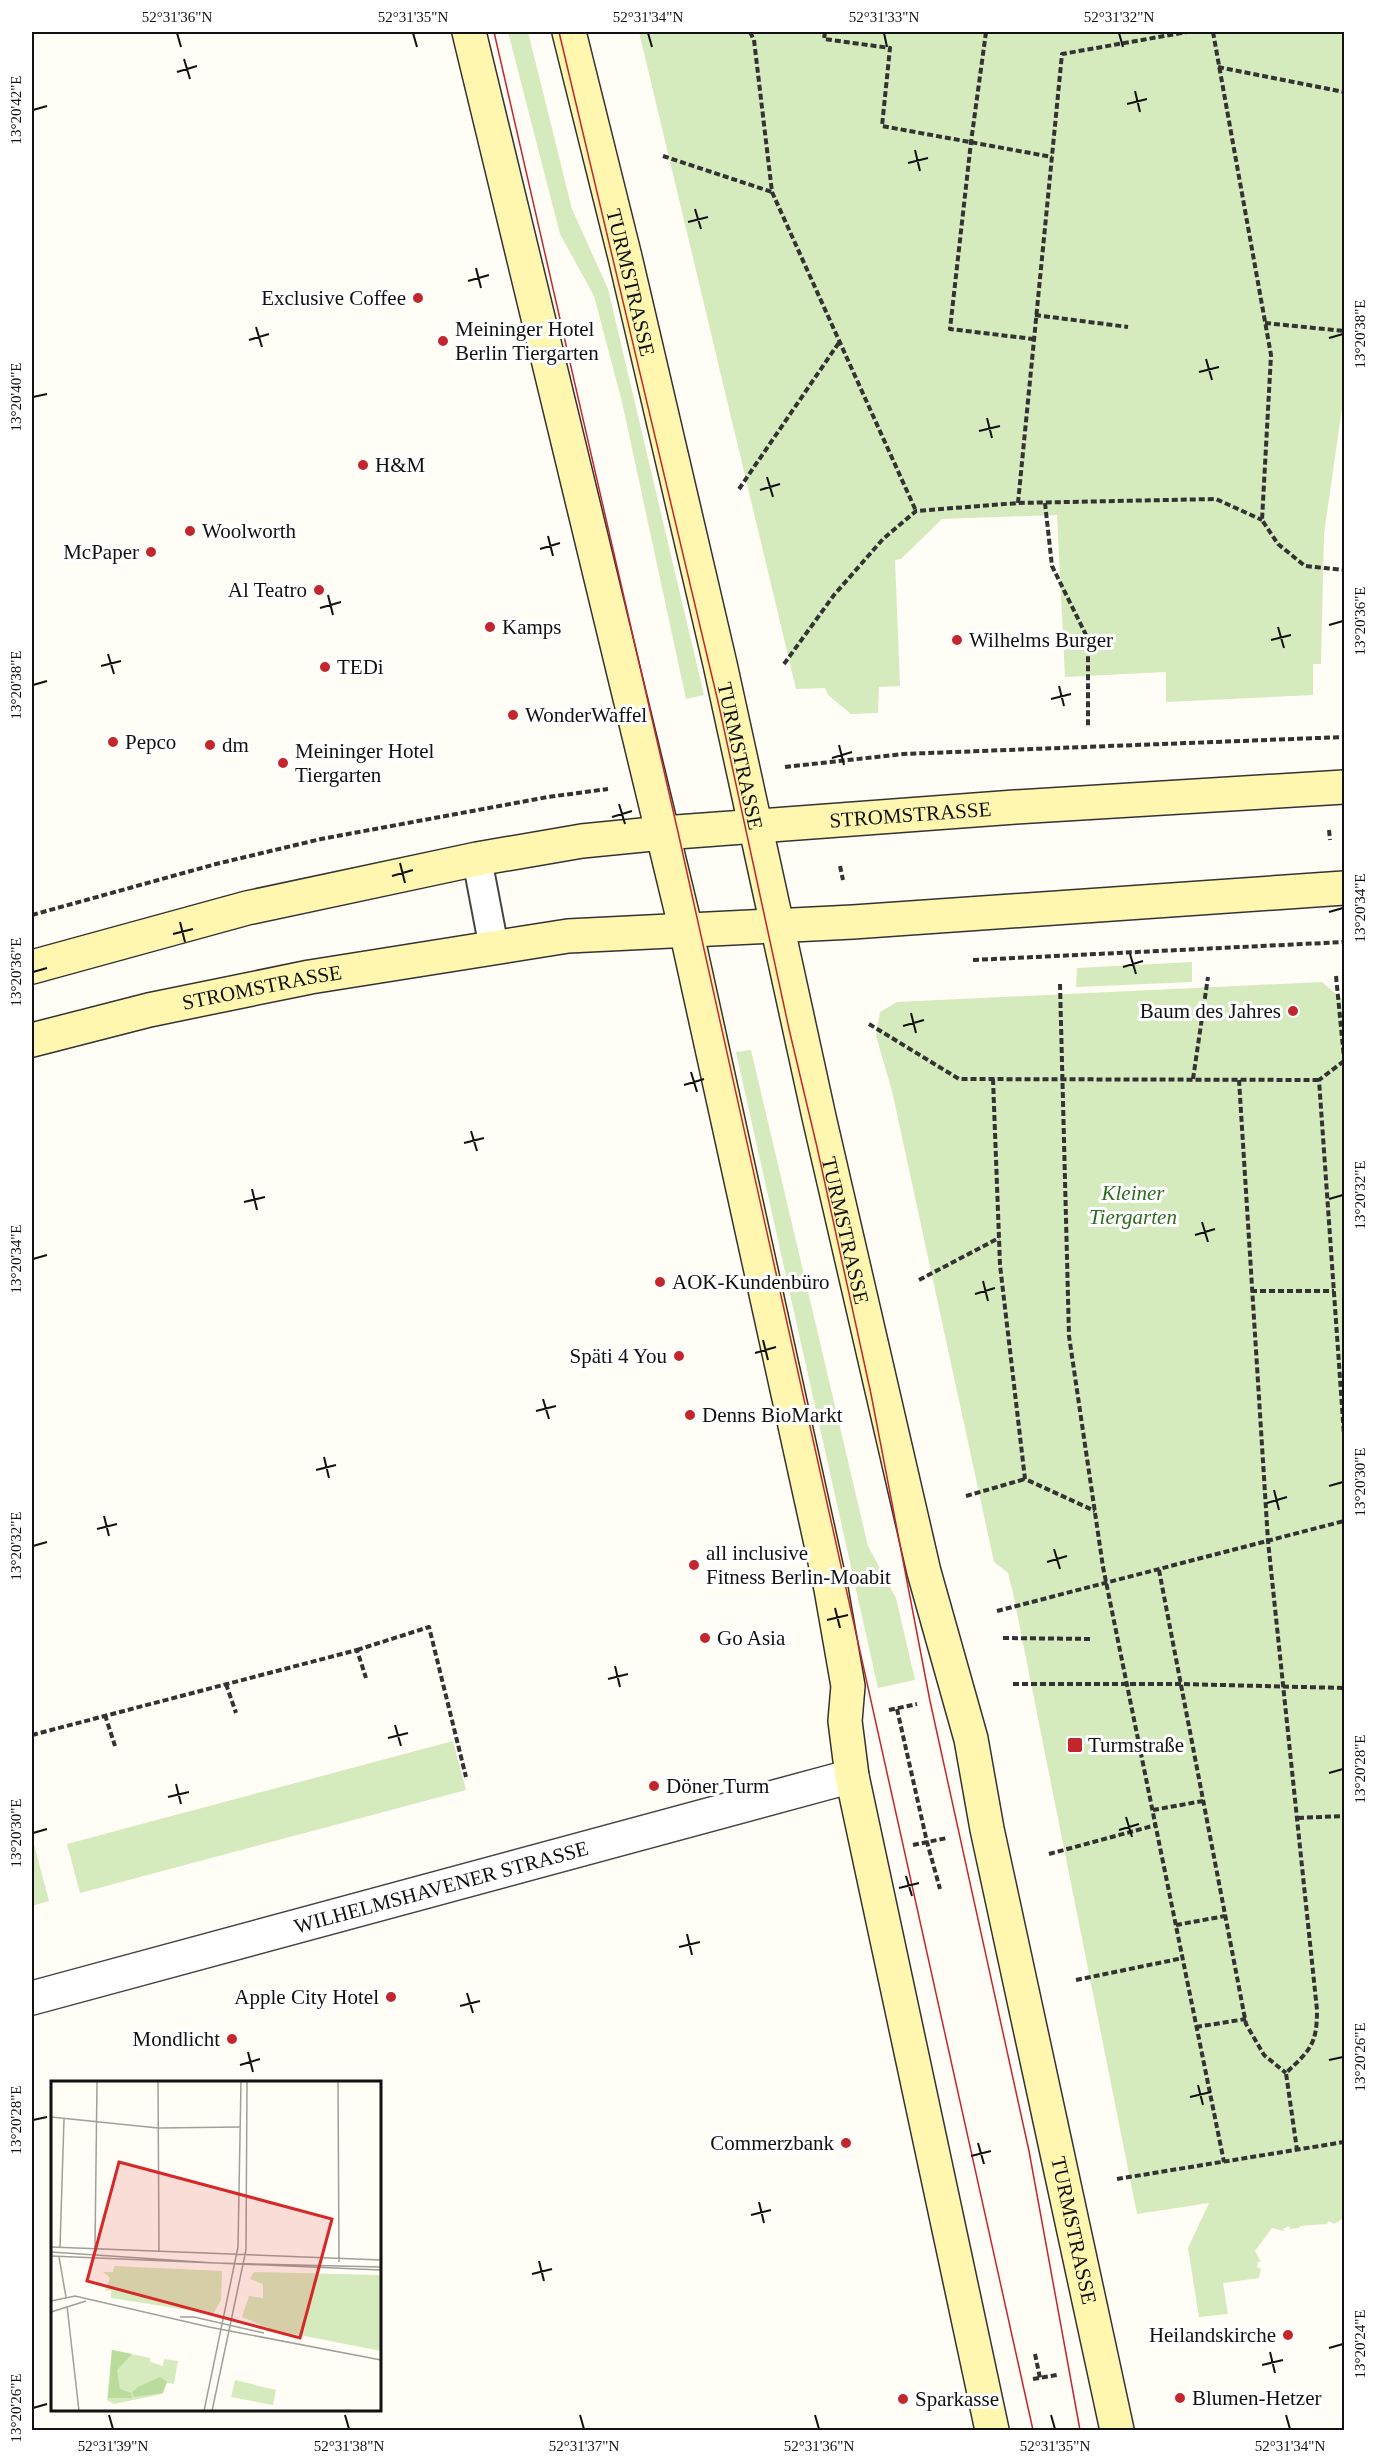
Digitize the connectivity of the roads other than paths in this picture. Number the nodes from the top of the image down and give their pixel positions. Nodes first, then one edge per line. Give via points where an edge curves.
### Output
1 (469, 32) edge
2 (569, 32) edge
3 (1344, 787) edge
4 (756, 825) junction
5 (663, 833) junction
6 (477, 859) junction
7 (1344, 888) edge
8 (777, 925) junction
9 (686, 930) junction
10 (494, 948) junction
11 (32, 967) edge
12 (32, 1040) edge
13 (852, 1776) junction
14 (32, 1998) edge
15 (992, 2430) edge
16 (1117, 2430) edge

1 - 5 main road
2 - 4 main road, TURMSTRASSE
3 - 4 main road, STROMSTRASSE
4 - 5 main road, STROMSTRASSE
4 - 8 main road, TURMSTRASSE
5 - 6 main road, STROMSTRASSE via 582,841
5 - 9 main road
6 - 10 lane
6 - 11 main road, STROMSTRASSE via 247,908
7 - 8 main road, STROMSTRASSE
8 - 9 main road, STROMSTRASSE
8 - 16 main road, TURMSTRASSE via 924,1572 971,1739
9 - 10 main road, STROMSTRASSE via 599,933
9 - 13 main road via 831,1589 848,1686 844,1720
10 - 12 main road, STROMSTRASSE via 310,977 149,1010
13 - 14 street, WILHELMSHAVENER STRASSE
13 - 15 main road

